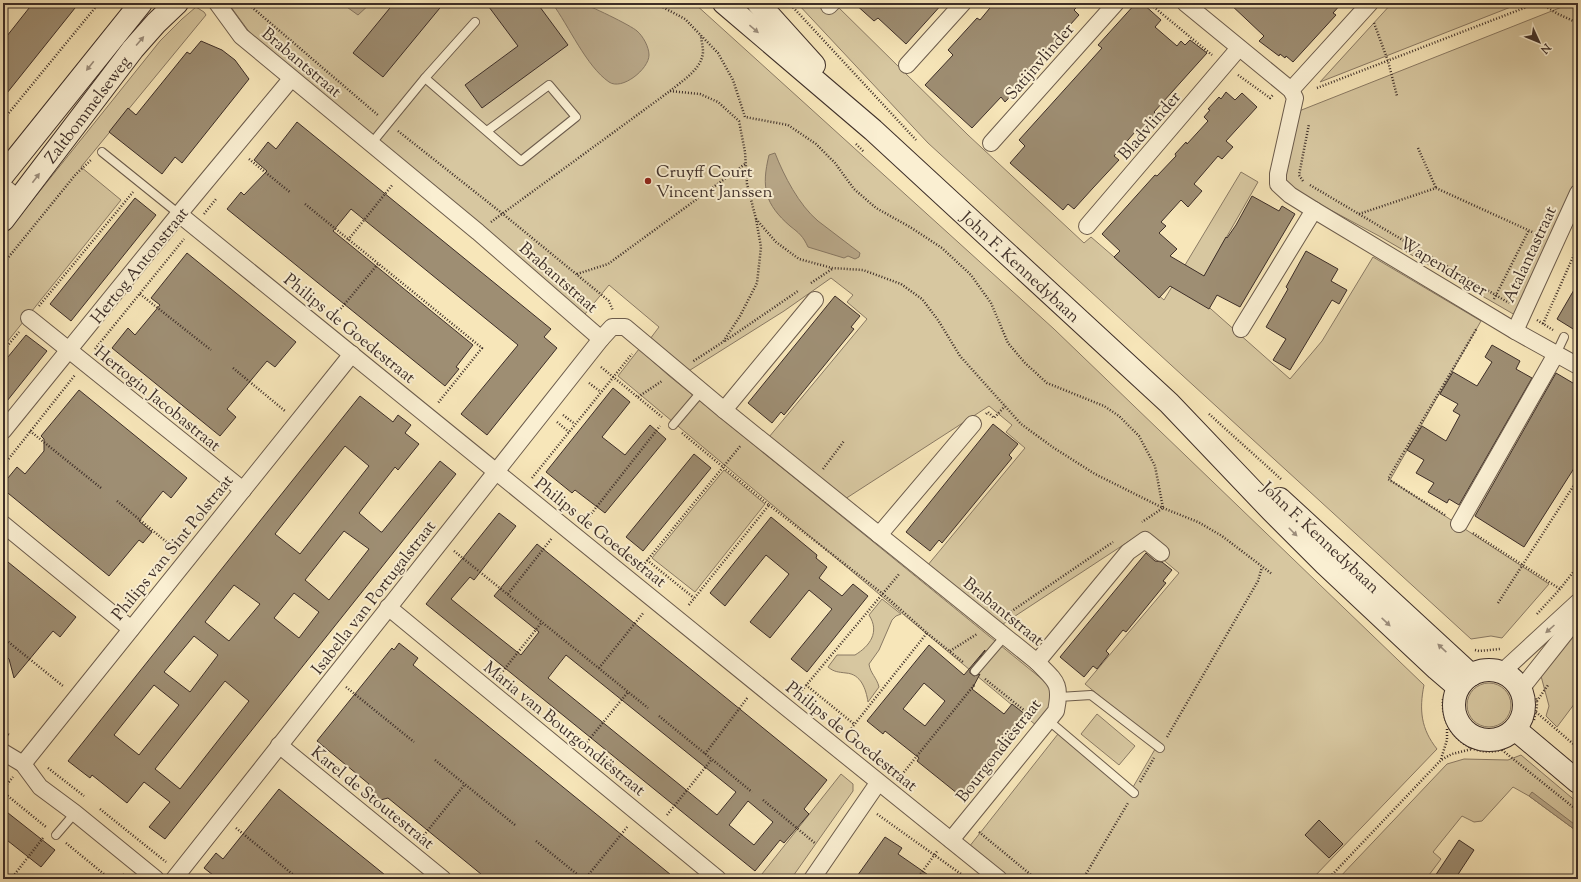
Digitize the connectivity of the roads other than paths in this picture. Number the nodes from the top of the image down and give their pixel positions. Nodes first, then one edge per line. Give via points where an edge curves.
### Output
1 (141, 3) edge
2 (177, 3) edge
3 (217, 3) edge
4 (724, 3) edge
5 (758, 3) edge
6 (963, 3) edge
7 (1116, 3) edge
8 (1185, 3) edge
9 (1369, 4) edge
10 (475, 22) dead end
11 (1239, 48) junction
12 (907, 65) dead end
13 (425, 78) junction
14 (291, 79) junction
15 (1299, 88) junction
16 (873, 130) junction
17 (487, 131) junction
18 (371, 144) junction
19 (991, 144) dead end
20 (102, 152) road end
21 (3, 175) edge
22 (11, 193) edge
23 (1578, 193) edge
24 (1314, 210) junction
25 (179, 214) junction
26 (3, 220) edge
27 (1087, 226) dead end
28 (815, 300) dead end
29 (29, 318) road end
30 (1241, 330) dead end
31 (1515, 331) junction
32 (1564, 337) road end
33 (601, 339) junction
34 (68, 350) junction
35 (352, 354) junction
36 (1556, 354) junction
37 (1578, 366) edge
38 (701, 392) junction
39 (724, 410) junction
40 (973, 424) dead end
41 (673, 426) road end
42 (3, 431) edge
43 (496, 472) junction
44 (243, 490) junction
45 (3, 524) edge
46 (1459, 524) road end
47 (879, 535) junction
48 (1161, 553) dead end
49 (1578, 602) edge
50 (388, 607) junction
51 (1578, 617) edge
52 (131, 629) junction
53 (1005, 636) junction
54 (1037, 662) junction
55 (1503, 664) junction
56 (975, 671) dead end
57 (1459, 681) junction
58 (1525, 684) junction
59 (1059, 696) junction
60 (1049, 721) junction
61 (1520, 732) junction
62 (279, 745) junction
63 (1160, 748) road end
64 (3, 752) edge
65 (23, 764) junction
66 (1578, 782) edge
67 (884, 787) junction
68 (1134, 793) road end
69 (75, 813) junction
70 (56, 835) dead end
71 (950, 839) junction
72 (156, 879) edge
73 (174, 879) edge
74 (443, 879) edge
75 (718, 879) edge
76 (812, 879) edge
77 (999, 879) edge

1 -> 21 main road, Zaltbommelseweg
22 -> 2 main road, Zaltbommelseweg via 156,22
3 - 14 street, Brabantstraat via 240,36
4 -> 16 main road, John F. Kennedybaan
5 - 16 main road, John F. Kennedybaan
6 - 12 street
7 - 19 street, Satijnvlinder
8 - 11 street
9 - 15 street
10 - 13 lane
11 - 15 street
11 - 27 street, Bladvlinder
13 - 17 lane
13 - 18 lane
14 - 18 street, Brabantstraat
14 - 25 street, Hertog Antonstraat
15 - 24 street, Wapendrager via 1278,174 1278,184
16 - 57 main road, John F. Kennedybaan via 1169,403 1320,559
17 - 17 lane via 521,160 576,117 549,85
18 - 33 street, Brabantstraat via 478,232
20 - 25 lane
22 - 26 main road, Zaltbommelseweg
23 - 31 street, Atalantastraat
24 - 30 street
24 - 31 street, Wapendrager
25 - 34 street, Hertog Antonstraat
25 - 35 street, Philips de Goedestraat
28 - 39 street
29 - 34 street
31 - 36 street, Wapendrager
32 - 36 lane
33 - 38 street, Brabantstraat via 612,327 625,327
33 - 43 street, Isabella van Portugalstraat
34 - 42 street, Hertog Antonstraat
34 - 44 street, Hertogin Jacobastraat
35 - 43 street, Philips de Goedestraat
35 - 44 street, Philips van Sint Polstraat
36 - 37 street, Wapendrager
36 - 46 street
38 - 39 street, Brabantstraat
38 - 41 lane
39 - 47 street, Brabantstraat
40 - 47 street
43 - 50 street, Isabella van Portugalstraat
43 - 67 street, Philips de Goedestraat
44 - 52 street, Philips van Sint Polstraat
45 - 52 street
47 - 53 street, Brabantstraat
48 - 54 street, Brabantstraat via 1145,540 1128,552
49 -> 55 street
50 - 62 street, Isabella van Portugalstraat
50 - 75 street, Maria van Bourgondiëstraat
51 - 58 street
52 - 65 street, Philips van Sint Polstraat
53 - 54 street, Brabantstraat
53 - 56 lane
54 - 59 street, Bourgondiëstraat via 1056,682
55 - 57 main road
55 - 58 main road via 1513,680
57 - 61 main road via 1454,698 1454,710 1458,723 1467,733 1479,739 1492,740
58 - 61 main road
59 - 60 street, Bourgondiëstraat via 1056,711
59 - 63 lane via 1091,695
60 - 68 lane
60 - 71 street, Bourgondiëstraat
61 - 66 main road
62 - 73 street, Isabella van Portugalstraat
62 - 74 street, Karel de Stoutestraat
64 - 65 street
65 - 69 street via 40,788
67 - 71 street, Philips de Goedestraat
67 - 76 street via 864,805
69 - 70 lane
69 - 72 street
71 - 77 street, Philips de Goedestraat

